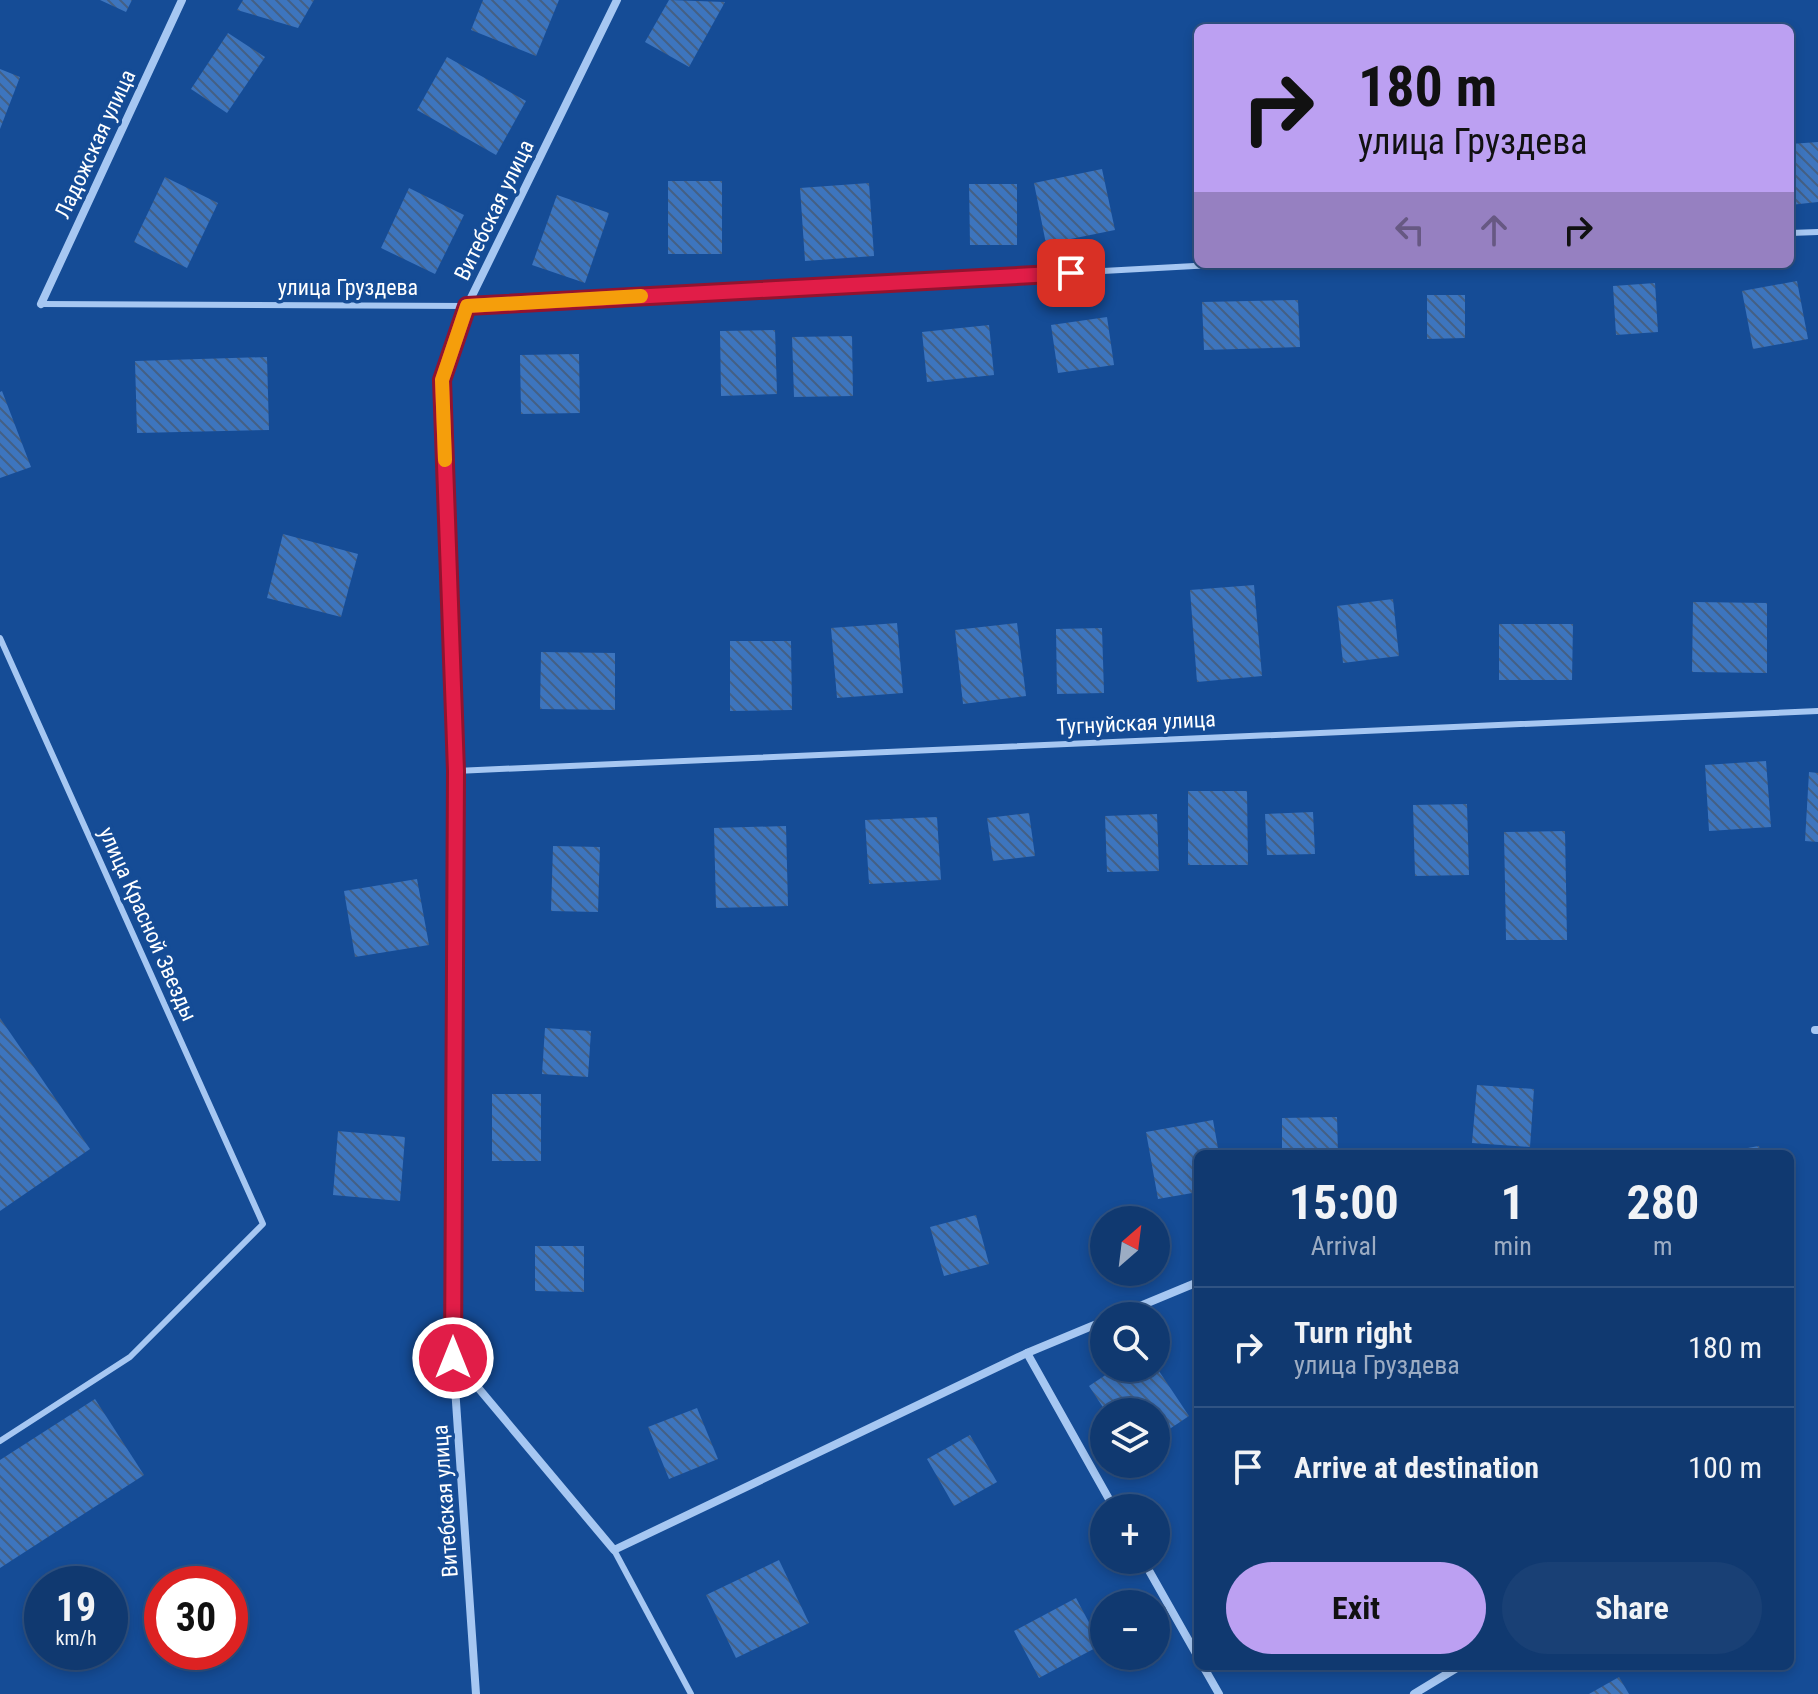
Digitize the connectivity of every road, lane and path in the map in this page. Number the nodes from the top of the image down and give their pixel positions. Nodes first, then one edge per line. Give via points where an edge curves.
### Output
1 (182, 0) edge
2 (617, 0) edge
3 (1818, 232) edge
4 (1794, 233) edge
5 (1194, 266) edge
6 (41, 304) joint
7 (467, 306) junction
8 (0, 638) edge
9 (1818, 711) edge
10 (456, 771) junction
11 (1194, 1284) edge
12 (1150, 1302) edge
13 (1090, 1327) edge
14 (1027, 1353) junction
15 (453, 1358) junction
16 (0, 1441) edge
17 (1106, 1494) edge
18 (614, 1550) junction
19 (1151, 1574) edge
20 (1194, 1650) edge
21 (1205, 1670) edge
22 (1453, 1670) edge
23 (476, 1694) edge
24 (691, 1694) edge
25 (1219, 1694) edge
26 (1414, 1694) edge

1 - 6 street, Ладожская улица
2 - 7 street, Витебская улица
3 - 4 lane
5 - 7 lane, улица Груздева
6 - 7 lane, улица Груздева
7 - 10 street, Витебская улица via 442,380
8 - 16 lane, улица Красной Звезды via 263,1224 130,1357
9 - 10 lane, Тугнуйская улица
10 - 15 street, Витебская улица
11 - 12 street
13 - 14 street
14 - 17 street
14 - 18 street
15 - 18 street
15 - 23 street, Витебская улица
18 - 24 lane
19 - 20 street
21 - 25 street
22 - 26 street

